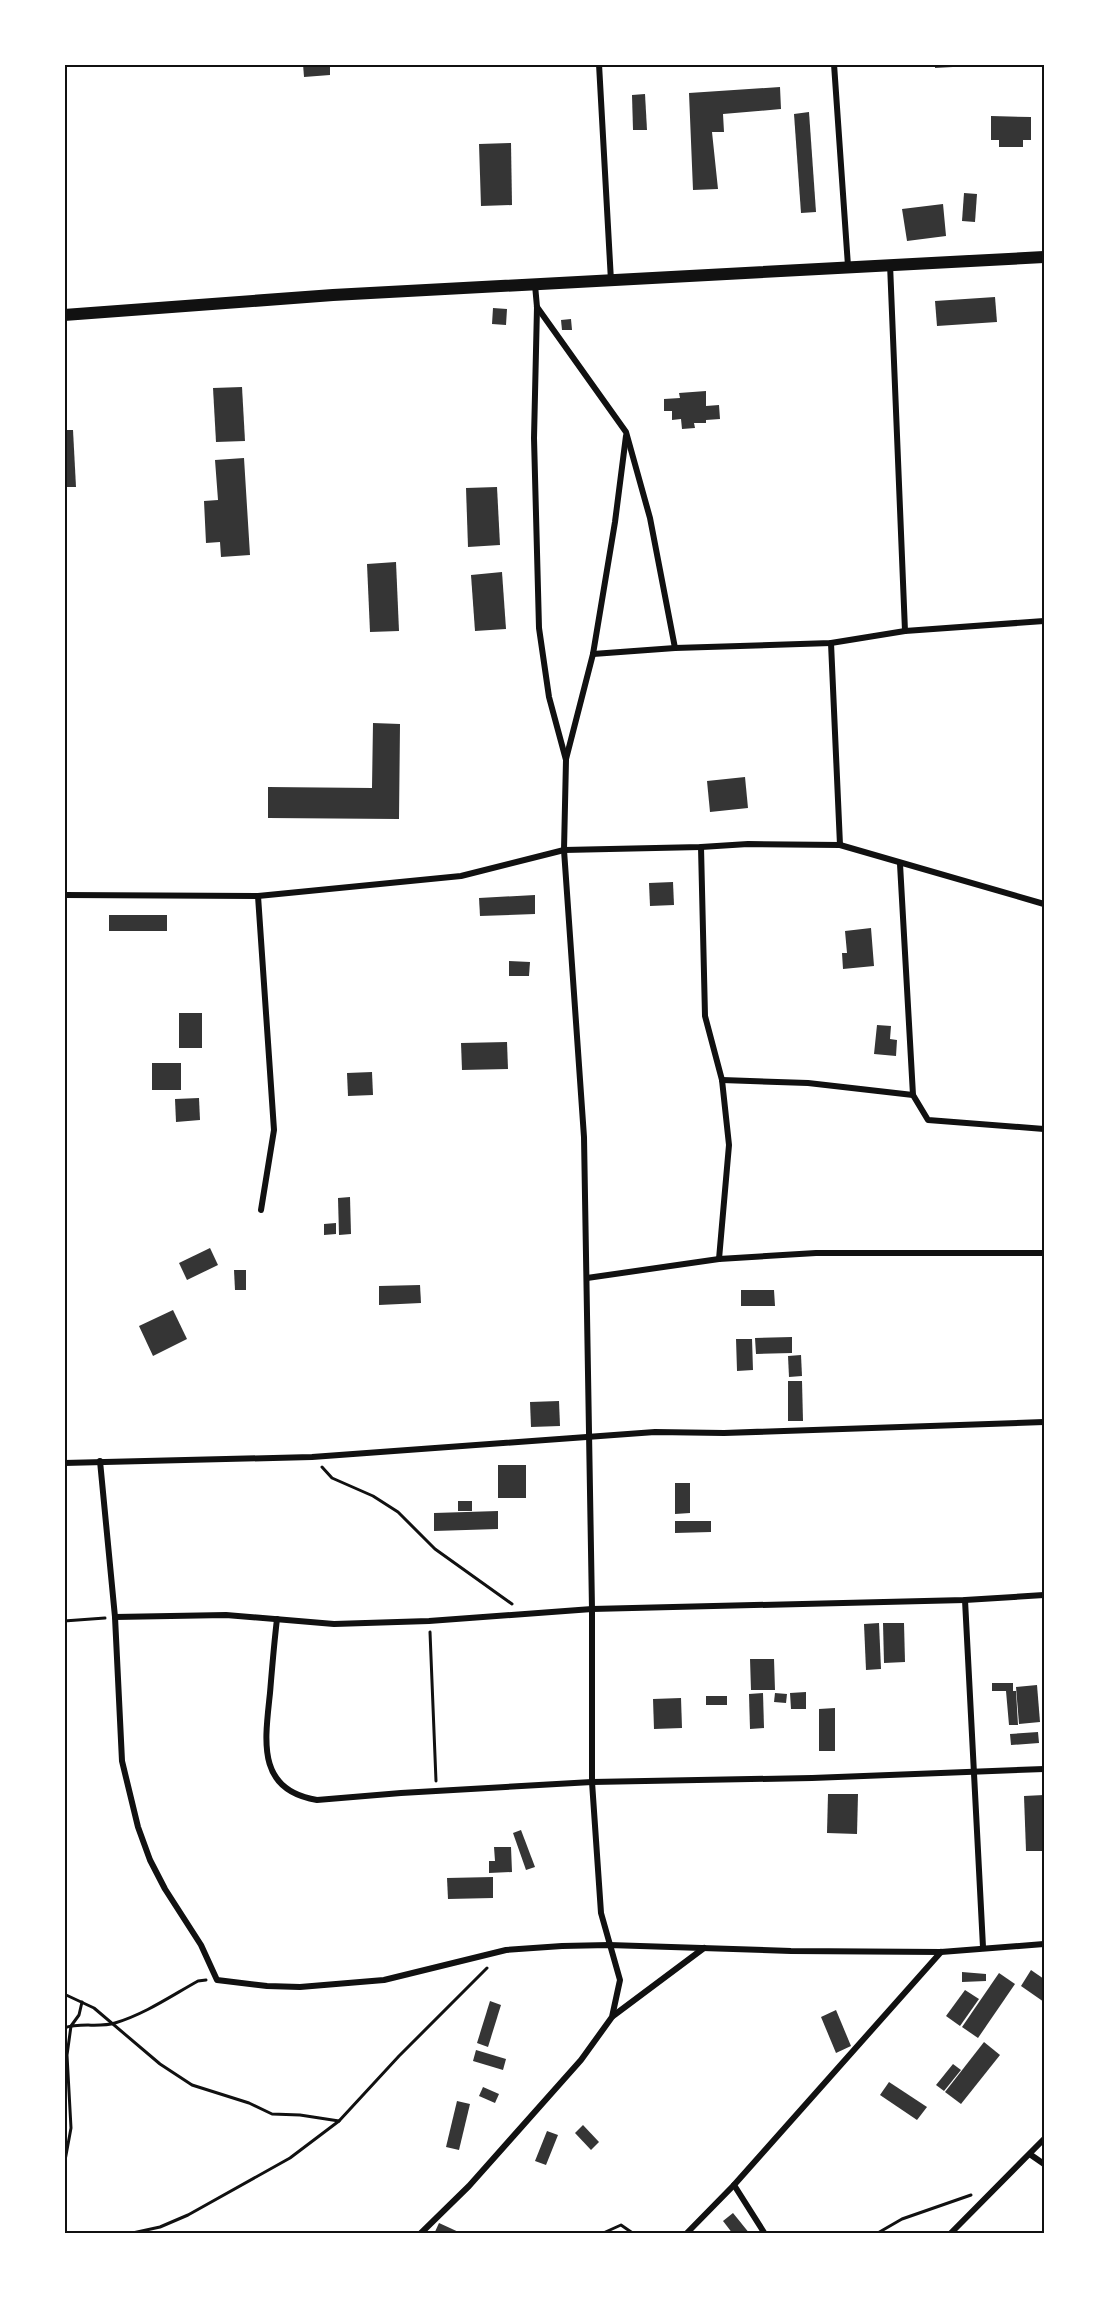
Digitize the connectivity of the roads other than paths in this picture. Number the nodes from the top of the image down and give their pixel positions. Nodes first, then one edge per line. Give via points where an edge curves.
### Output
1 (598, 64) edge
2 (834, 64) edge
3 (1044, 257) edge
4 (890, 264) junction
5 (848, 266) junction
6 (611, 281) junction
7 (535, 285) junction
8 (537, 307) junction
9 (64, 315) edge
10 (626, 432) junction
11 (1044, 621) edge
12 (905, 632) junction
13 (831, 643) junction
14 (675, 648) junction
15 (593, 654) junction
16 (566, 760) junction
17 (840, 845) junction
18 (701, 847) junction
19 (564, 850) junction
20 (900, 864) junction
21 (64, 895) edge
22 (258, 896) junction
23 (1044, 904) edge
24 (722, 1080) junction
25 (913, 1095) junction
26 (1044, 1129) edge
27 (261, 1210) dead end
28 (1044, 1253) edge
29 (719, 1259) junction
30 (587, 1278) junction
31 (1044, 1422) edge
32 (589, 1436) junction
33 (100, 1461) junction
34 (64, 1463) edge
35 (1044, 1595) edge
36 (965, 1600) junction
37 (592, 1609) junction
38 (115, 1617) junction
39 (277, 1619) junction
40 (1044, 1769) edge
41 (975, 1772) junction
42 (592, 1782) junction
43 (1044, 1944) edge
44 (609, 1945) junction
45 (983, 1947) junction
46 (704, 1948) junction
47 (941, 1952) junction
48 (612, 2017) junction
49 (1044, 2139) edge
50 (1031, 2155) junction
51 (1044, 2164) edge
52 (734, 2185) junction
53 (420, 2234) edge
54 (686, 2234) edge
55 (765, 2234) edge
56 (950, 2234) edge

1 - 6 street
2 - 5 street
3 - 4 main road
4 - 5 main road
4 - 12 street
5 - 6 main road
6 - 7 main road
7 - 8 street
7 - 9 main road
8 - 10 street
8 - 16 street via 534,438 539,628 549,697
10 - 14 street via 650,518
10 - 15 street
11 - 12 street
12 - 13 street
13 - 14 street
13 - 17 street
14 - 15 street
15 - 16 street
16 - 19 street
17 - 18 street
17 - 20 street
18 - 19 street
18 - 24 street via 705,1016
19 - 22 street via 461,876
19 - 30 street via 584,1137
20 - 23 street
20 - 25 street
21 - 22 street
22 - 27 street via 274,1130
24 - 25 street via 808,1083
24 - 29 street via 729,1145
25 - 26 street via 928,1120
28 - 29 street via 816,1253
29 - 30 street
30 - 32 street
31 - 32 street
32 - 33 street via 312,1457
32 - 37 street
33 - 34 street
33 - 38 street
35 - 36 street
36 - 37 street
36 - 41 street
37 - 39 street via 429,1621 334,1624
37 - 42 street
38 - 39 street via 197,1614
38 - 44 street via 122,1761 138,1827 150,1860 217,1980 300,1987 384,1980 506,1950
39 - 42 street via 265,1742 270,1767 292,1794 317,1800
40 - 41 street
41 - 42 street
41 - 45 street
42 - 44 street via 601,1913
43 - 45 street
44 - 46 street
44 - 48 street via 620,1980
45 - 47 street
46 - 47 street
46 - 48 street
47 - 52 street
48 - 53 street via 537,2112
49 - 50 street
50 - 51 street
50 - 56 street
52 - 54 street
52 - 55 street

